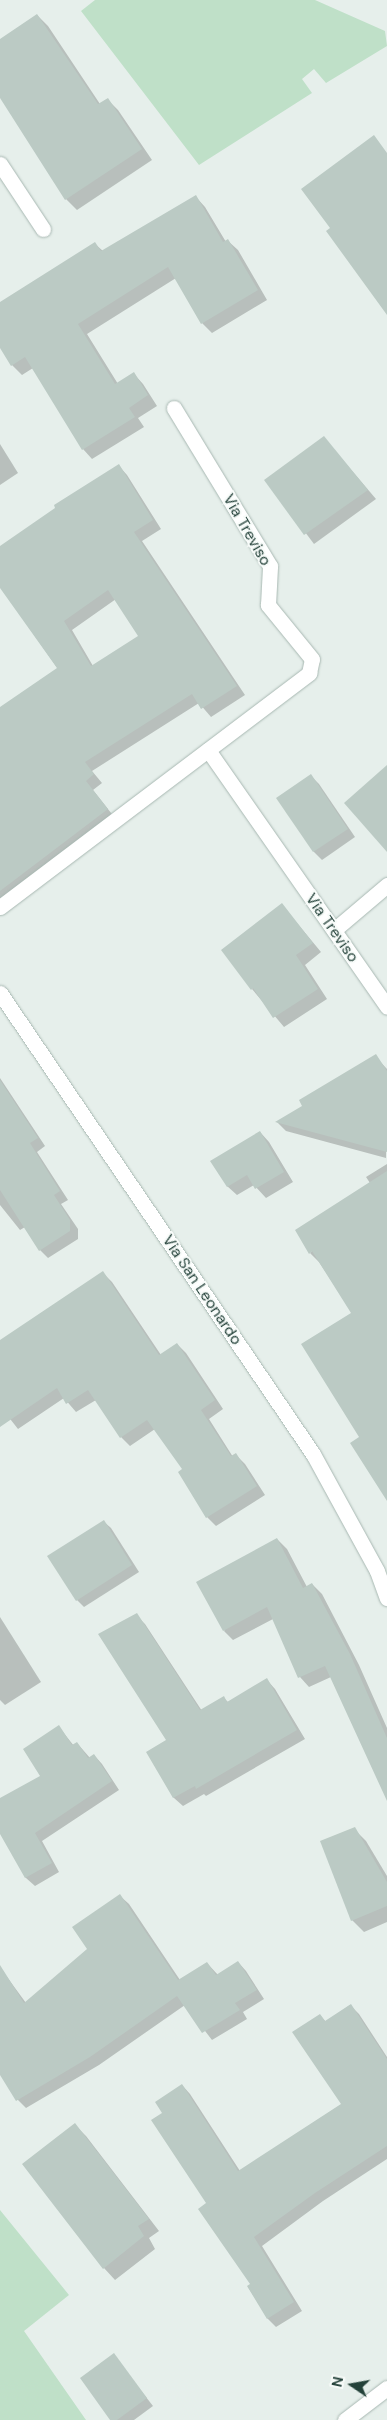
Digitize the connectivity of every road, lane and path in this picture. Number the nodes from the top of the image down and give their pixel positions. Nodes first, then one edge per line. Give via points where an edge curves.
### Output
1 (0, 164) edge
2 (43, 229) dead end
3 (174, 408) dead end
4 (208, 750) junction
5 (387, 885) edge
6 (0, 907) edge
7 (334, 930) junction
8 (0, 992) edge
9 (387, 1007) edge
10 (387, 1598) edge
11 (387, 2388) edge
12 (345, 2420) edge

1 - 2 street
3 - 4 street, Via Treviso via 270,566 268,605 312,659 309,673
4 - 6 street, Via Treviso
4 - 7 street, Via Treviso
5 - 7 street
7 - 9 street, Via Treviso
8 - 10 street, Via San Leonardo via 313,1454 377,1571
11 - 12 street

